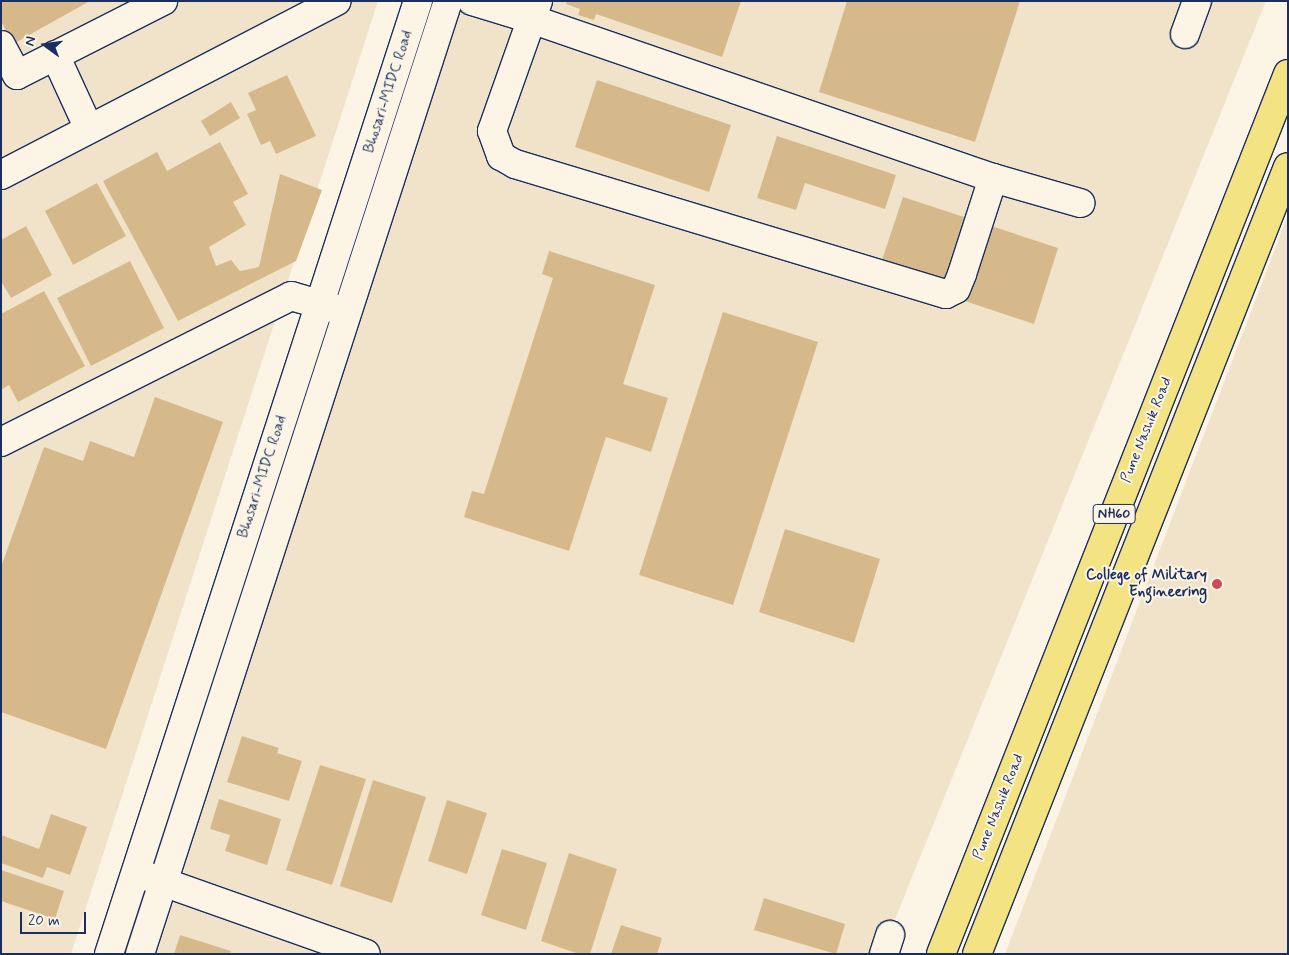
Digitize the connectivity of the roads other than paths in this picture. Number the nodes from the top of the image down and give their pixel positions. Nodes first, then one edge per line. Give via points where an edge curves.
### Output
1 (163, 1) edge
2 (337, 1) edge
3 (418, 1) edge
4 (448, 1) edge
5 (472, 1) edge
6 (1198, 1) edge
7 (535, 10) edge
8 (1185, 34) dead end
9 (1, 45) edge
10 (55, 56) junction
11 (1288, 74) edge
12 (89, 129) junction
13 (1288, 167) edge
14 (1, 175) edge
15 (993, 178) junction
16 (1080, 203) dead end
17 (319, 304) junction
18 (347, 313) junction
19 (1, 442) edge
20 (136, 872) junction
21 (163, 883) junction
22 (318, 946) edge
23 (109, 954) edge
24 (140, 954) edge
25 (366, 954) edge
26 (941, 954) edge
27 (978, 954) edge

1 - 10 street
2 - 12 street
3 - 17 street, Bhosari-MIDC Road
4 - 18 street, Bhosari-MIDC Road
5 - 7 street
6 - 8 street
7 - 15 street
7 - 15 street via 492,131 501,156 515,164 946,294 956,289
9 - 10 street via 18,75
10 - 12 street
11 - 26 highway, Pune Nashik Road / NH60
12 - 14 street
13 - 27 highway, NH60
15 - 16 street
17 - 18 street
17 - 19 street via 291,296
17 - 20 street, Bhosari-MIDC Road
18 - 21 street, Bhosari-MIDC Road
20 - 21 street
20 - 23 street, Bhosari-MIDC Road
21 - 22 street
21 - 24 street, Bhosari-MIDC Road
22 - 25 street

